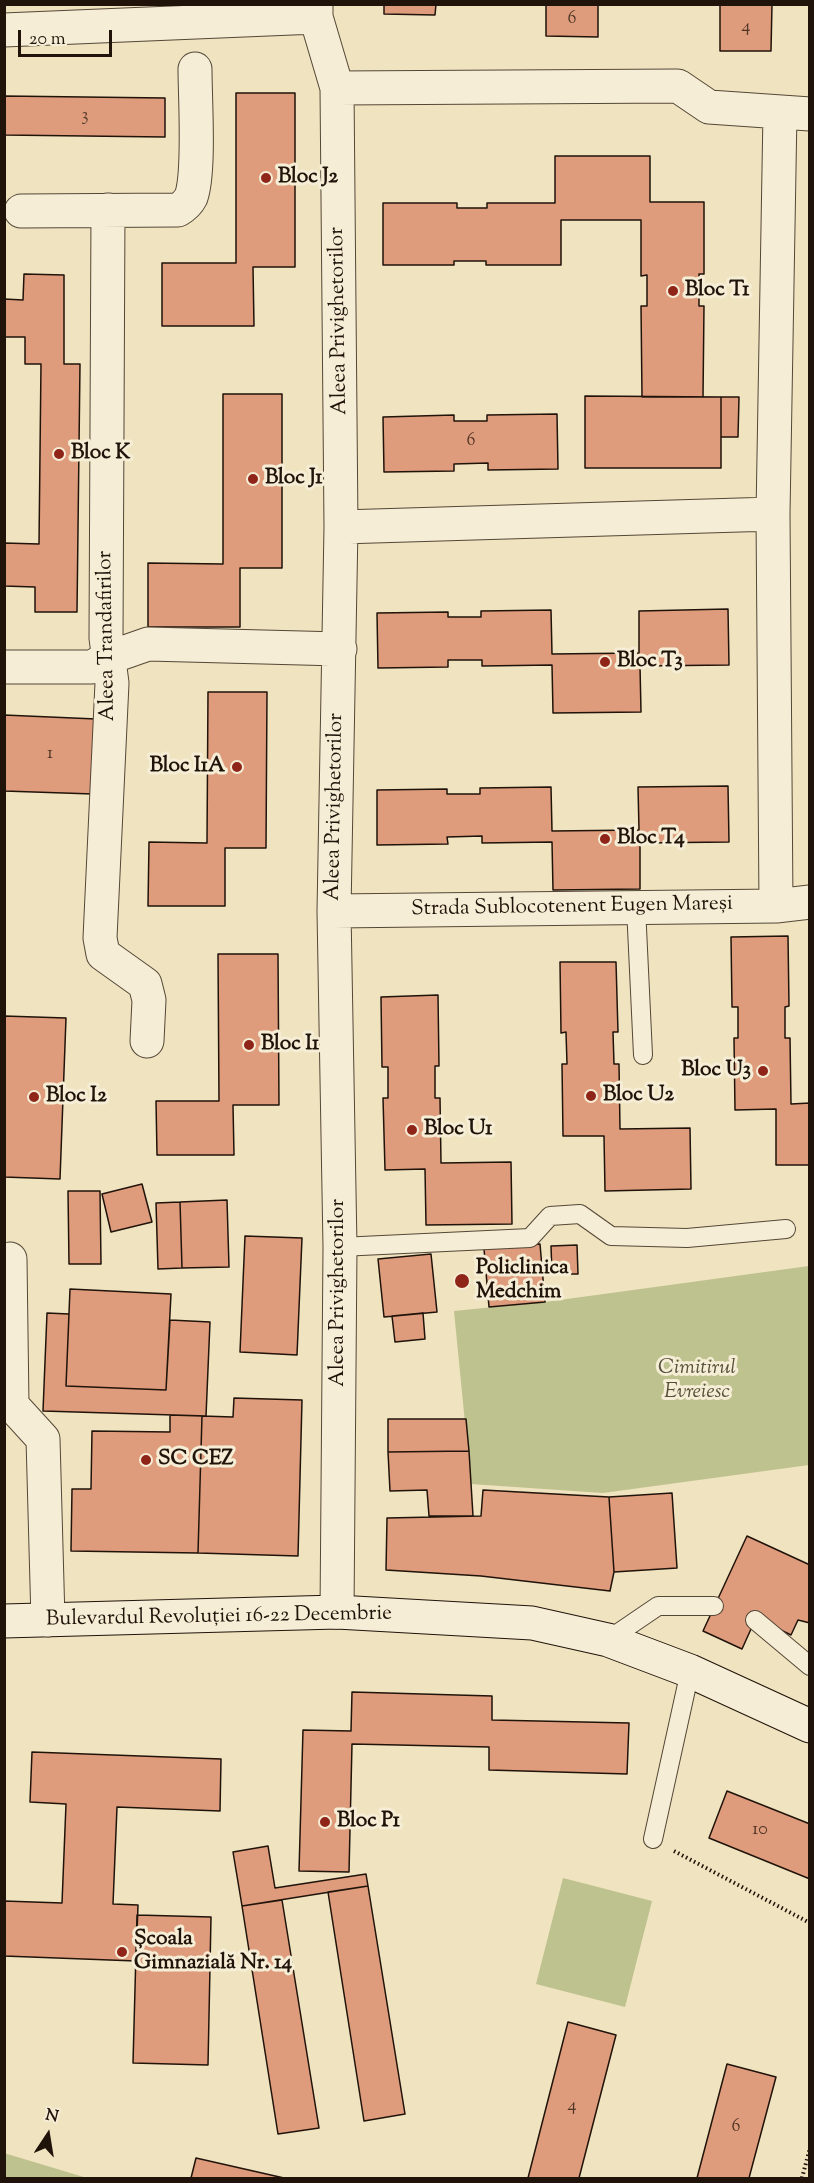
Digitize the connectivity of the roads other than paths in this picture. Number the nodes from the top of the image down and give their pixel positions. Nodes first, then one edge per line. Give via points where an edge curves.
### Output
1 (316, 11) edge
2 (4, 30) edge
3 (195, 69) dead end
4 (338, 88) junction
5 (795, 113) edge
6 (108, 210) junction
7 (21, 211) dead end
8 (773, 514) junction
9 (341, 527) junction
10 (340, 650) junction
11 (108, 658) junction
12 (4, 667) edge
13 (810, 902) edge
14 (776, 906) junction
15 (636, 908) junction
16 (334, 911) junction
17 (147, 1041) dead end
18 (643, 1055) dead end
19 (786, 1229) dead end
20 (340, 1247) junction
21 (9, 1259) dead end
22 (8, 1405) edge
23 (714, 1606) dead end
24 (337, 1612) junction
25 (48, 1620) junction
26 (755, 1620) dead end
27 (4, 1621) edge
28 (608, 1640) junction
29 (810, 1666) edge
30 (690, 1671) junction
31 (810, 1726) edge
32 (652, 1839) road end

1 - 2 street
1 - 4 street, Aleea Privighetorilor
3 - 6 street via 195,175 191,196 178,210
4 - 5 street via 678,86 709,107
4 - 9 street, Aleea Privighetorilor
5 - 8 street
6 - 7 street
6 - 11 street, Aleea Trandafirilor
8 - 9 street
8 - 14 street
9 - 10 street, Aleea Privighetorilor
10 - 11 street via 148,644
10 - 16 street, Aleea Privighetorilor
11 - 12 street via 92,667
11 - 17 street, Aleea Trandafirilor via 112,682 100,938 103,954 145,984 149,1000
13 - 14 street, Strada Sublocotenent Eugen Mareși
14 - 15 street, Strada Sublocotenent Eugen Mareși
15 - 16 street, Strada Sublocotenent Eugen Mareși
15 - 18 lane
16 - 20 street, Aleea Privighetorilor
19 - 20 lane via 687,1238 611,1236 580,1214 550,1216 530,1238
20 - 24 street, Aleea Privighetorilor
21 - 22 street
22 - 25 street via 43,1439
23 - 28 lane via 658,1606
24 - 25 street, Bulevardul Revoluției 16-22 Decembrie
24 - 28 street, Bulevardul Revoluției 16-22 Decembrie via 532,1623
25 - 27 street, Bulevardul Revoluției 16-22 Decembrie
26 - 29 lane
28 - 30 street, Bulevardul Revoluției 16-22 Decembrie
30 - 31 street, Bulevardul Revoluției 16-22 Decembrie
30 - 32 lane

